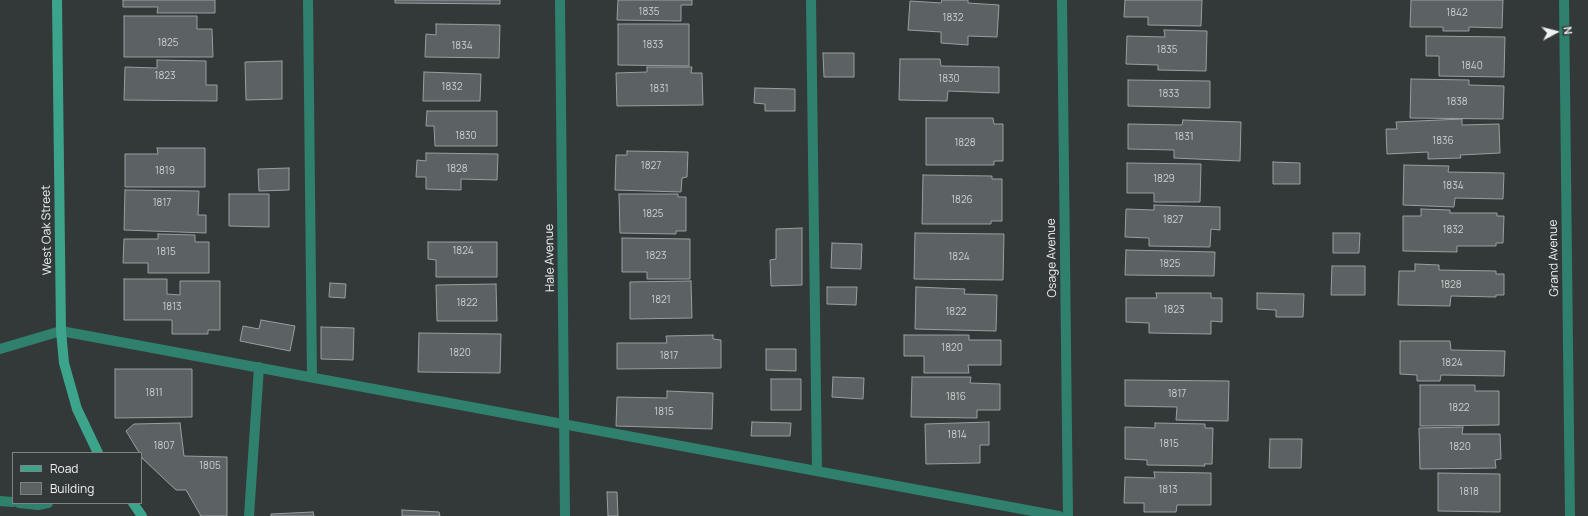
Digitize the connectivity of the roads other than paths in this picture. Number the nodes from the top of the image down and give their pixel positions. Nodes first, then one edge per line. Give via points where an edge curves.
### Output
1 (57, 0) edge
2 (308, 0) edge
3 (560, 0) edge
4 (811, 0) edge
5 (1062, 0) edge
6 (1564, 0) edge
7 (61, 330) junction
8 (0, 349) edge
9 (259, 367) junction
10 (312, 377) junction
11 (564, 424) junction
12 (98, 452) edge
13 (816, 471) junction
14 (0, 501) edge
15 (12, 502) edge
16 (28, 504) edge
17 (43, 504) edge
18 (134, 504) edge
19 (142, 516) edge
20 (249, 516) edge
21 (565, 516) edge
22 (1059, 516) edge
23 (1068, 516) edge
24 (1570, 516) edge

1 - 7 main road, West Oak Street
2 - 10 street
3 - 11 street, Hale Avenue
4 - 13 street
5 - 23 street, Osage Avenue
6 - 24 street, Grand Avenue
7 - 8 street
7 - 9 street
7 - 12 main road, West Oak Street via 64,363 77,409
9 - 10 street
9 - 20 street
10 - 11 street
11 - 13 street
11 - 21 street, Hale Avenue
13 - 22 street
14 - 15 street
16 - 17 street
18 - 19 main road

